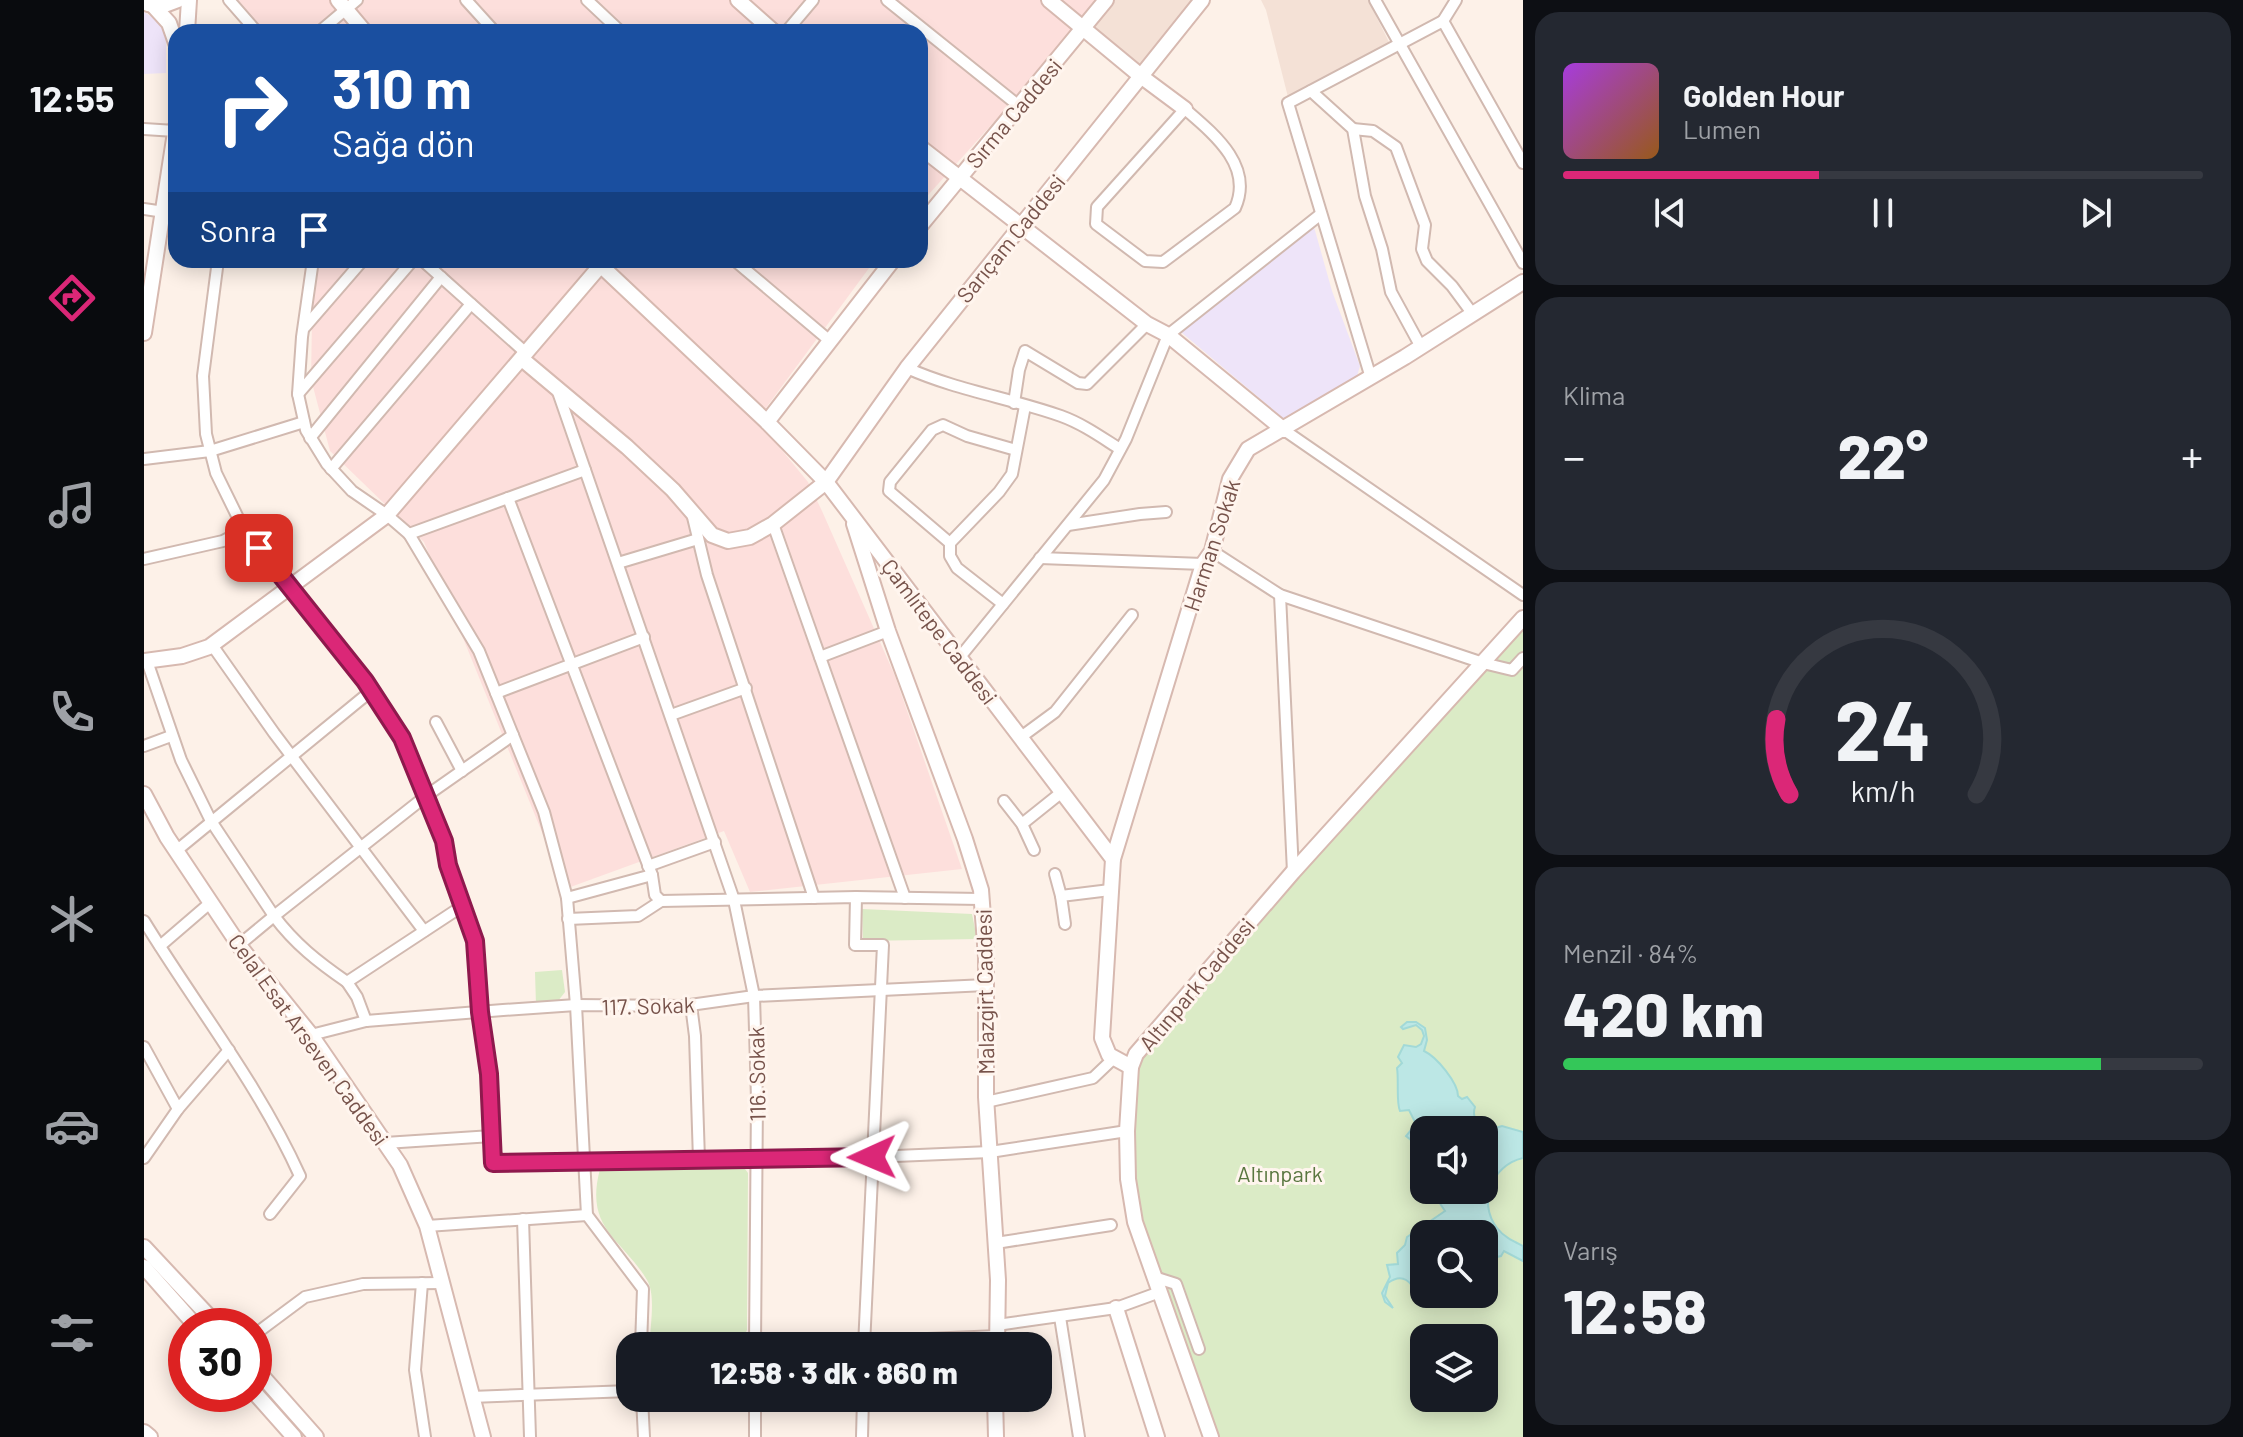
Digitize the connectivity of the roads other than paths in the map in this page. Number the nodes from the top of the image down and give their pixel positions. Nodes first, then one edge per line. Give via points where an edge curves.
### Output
1 (178, 0) edge
2 (189, 0) edge
3 (229, 0) edge
4 (466, 0) edge
5 (587, 0) edge
6 (738, 0) edge
7 (813, 0) edge
8 (887, 0) edge
9 (1049, 0) edge
10 (1106, 0) edge
11 (1202, 0) edge
12 (1375, 0) edge
13 (1456, 0) edge
14 (148, 3) edge
15 (346, 3) edge
16 (1443, 21) junction
17 (169, 24) edge
18 (188, 24) edge
19 (250, 24) edge
20 (326, 24) edge
21 (360, 24) edge
22 (488, 24) edge
23 (612, 24) edge
24 (765, 24) edge
25 (793, 24) edge
26 (917, 24) edge
27 (1084, 28) junction
28 (928, 33) edge
29 (1398, 45) junction
30 (1142, 77) junction
31 (1311, 91) junction
32 (1019, 106) junction
33 (1185, 109) junction
34 (144, 129) edge
35 (168, 129) edge
36 (1353, 129) junction
37 (928, 153) edge
38 (1522, 158) edge
39 (959, 177) junction
40 (168, 191) edge
41 (144, 209) edge
42 (164, 212) junction
43 (1321, 214) junction
44 (928, 216) edge
45 (1021, 224) junction
46 (1523, 263) edge
47 (217, 268) edge
48 (312, 268) edge
49 (356, 268) edge
50 (406, 268) edge
51 (431, 268) edge
52 (596, 268) edge
53 (607, 268) edge
54 (743, 268) edge
55 (884, 268) edge
56 (441, 277) junction
57 (1523, 282) edge
58 (471, 304) junction
59 (1472, 313) junction
60 (1147, 324) junction
61 (303, 329) junction
62 (144, 333) edge
63 (1168, 335) junction
64 (830, 341) junction
65 (1421, 347) junction
66 (524, 356) junction
67 (907, 368) junction
68 (1371, 378) junction
69 (556, 388) junction
70 (298, 394) junction
71 (1020, 405) junction
72 (304, 422) junction
73 (767, 422) junction
74 (1284, 430) junction
75 (310, 438) junction
76 (1120, 449) junction
77 (1016, 450) junction
78 (210, 451) junction
79 (144, 459) edge
80 (331, 469) junction
81 (585, 470) junction
82 (826, 482) junction
83 (508, 498) junction
84 (691, 511) junction
85 (1166, 512) dead end
86 (851, 514) junction
87 (387, 515) junction
88 (773, 524) junction
89 (1068, 525) junction
90 (244, 530) junction
91 (409, 534) junction
92 (698, 539) junction
93 (950, 543) junction
94 (1212, 551) junction
95 (1040, 558) junction
96 (144, 559) edge
97 (618, 563) junction
98 (1203, 564) junction
99 (290, 585) junction
100 (1280, 595) junction
101 (1523, 595) edge
102 (1003, 604) junction
103 (1132, 615) dead end
104 (1523, 618) edge
105 (888, 631) junction
106 (644, 637) junction
107 (212, 645) junction
108 (820, 657) junction
109 (960, 657) junction
110 (1523, 658) edge
111 (145, 661) edge
112 (1483, 663) junction
113 (572, 664) junction
114 (746, 688) junction
115 (371, 691) junction
116 (496, 693) junction
117 (671, 715) junction
118 (436, 722) dead end
119 (513, 735) junction
120 (171, 736) junction
121 (1021, 737) junction
122 (144, 746) edge
123 (292, 755) junction
124 (462, 771) junction
125 (1062, 792) junction
126 (144, 794) edge
127 (426, 796) junction
128 (1004, 801) dead end
129 (211, 821) junction
130 (1022, 824) junction
131 (715, 842) junction
132 (362, 847) junction
133 (1034, 850) dead end
134 (176, 851) junction
135 (1113, 859) junction
136 (650, 870) junction
137 (1293, 872) junction
138 (1055, 874) dead end
139 (1110, 890) junction
140 (1061, 896) junction
141 (856, 897) junction
142 (567, 898) junction
143 (814, 898) junction
144 (905, 898) junction
145 (981, 899) junction
146 (734, 900) junction
147 (661, 901) junction
148 (210, 903) junction
149 (464, 905) junction
150 (274, 916) junction
151 (568, 919) junction
152 (144, 921) edge
153 (1065, 924) dead end
154 (424, 931) junction
155 (239, 945) junction
156 (160, 946) junction
157 (347, 982) junction
158 (986, 985) junction
159 (882, 990) junction
160 (754, 996) junction
161 (576, 1005) junction
162 (691, 1005) junction
163 (480, 1012) junction
164 (366, 1021) junction
165 (311, 1035) junction
166 (144, 1047) edge
167 (229, 1050) junction
168 (1114, 1058) junction
169 (1131, 1067) junction
170 (986, 1102) junction
171 (178, 1109) junction
172 (1127, 1131) junction
173 (492, 1136) junction
174 (385, 1143) junction
175 (990, 1152) junction
176 (872, 1157) junction
177 (144, 1158) edge
178 (757, 1159) junction
179 (699, 1160) junction
180 (585, 1161) junction
181 (270, 1214) dead end
182 (587, 1215) junction
183 (523, 1219) junction
184 (1111, 1225) dead end
185 (427, 1226) junction
186 (996, 1243) junction
187 (144, 1247) edge
188 (144, 1267) edge
189 (1154, 1277) junction
190 (422, 1283) junction
191 (441, 1283) junction
192 (1160, 1292) junction
193 (180, 1308) edge
194 (201, 1308) edge
195 (1116, 1308) junction
196 (1060, 1317) junction
197 (272, 1322) edge
198 (641, 1332) edge
199 (758, 1332) edge
200 (864, 1332) edge
201 (997, 1332) edge
202 (1010, 1332) edge
203 (1179, 1347) junction
204 (272, 1387) edge
205 (616, 1391) edge
206 (529, 1393) junction
207 (471, 1397) junction
208 (272, 1412) edge
209 (643, 1412) edge
210 (755, 1412) edge
211 (863, 1412) edge
212 (995, 1412) edge
213 (144, 1432) edge
214 (150, 1437) edge
215 (294, 1437) edge
216 (316, 1437) edge
217 (425, 1437) edge
218 (483, 1437) edge
219 (530, 1437) edge
220 (644, 1437) edge
221 (755, 1437) edge
222 (862, 1437) edge
223 (996, 1437) edge
224 (1079, 1437) edge
225 (1157, 1437) edge
226 (1211, 1437) edge

1 - 14 street
2 - 18 street
3 - 19 street
4 - 22 street
5 - 23 street
6 - 24 street
7 - 25 street
8 - 26 street
9 - 27 street
10 - 27 street, Sırma Caddesi
11 - 30 street, Sarıçam Caddesi
12 - 29 street
13 - 16 street
14 - 17 street
15 - 20 street
15 - 21 street
16 - 29 street
16 - 38 street
27 - 30 street
27 - 32 street, Sırma Caddesi
28 - 32 street
29 - 31 street
29 - 46 street
30 - 33 street
30 - 45 street, Sarıçam Caddesi
31 - 36 street
31 - 43 street via 1288,103
32 - 39 street, Sırma Caddesi
33 - 33 street via 1097,207 1096,224 1145,261 1163,262 1235,208 1241,195 1228,149
34 - 35 street
36 - 59 street via 1373,131 1396,147 1425,225 1422,249 1427,261
36 - 65 street via 1391,292
37 - 39 street
39 - 44 street, Sırma Caddesi
39 - 45 street
40 - 42 street
41 - 42 street
42 - 62 street
43 - 63 street
43 - 68 street
45 - 60 street
45 - 67 street, Sarıçam Caddesi
47 - 78 street via 203,376
48 - 61 street
49 - 61 street
50 - 70 street
51 - 56 street
52 - 66 street
53 - 73 street, Çamlıtepe Caddesi
54 - 64 street
55 - 64 street
56 - 58 street
56 - 75 street
57 - 59 street, Harman Sokak
58 - 66 street
58 - 80 street
59 - 65 street, Harman Sokak
60 - 63 street
60 - 71 street via 1087,384 1025,351 1019,370
61 - 70 street
63 - 74 street
63 - 76 street
64 - 73 street
65 - 68 street, Harman Sokak
66 - 69 street
66 - 87 street
67 - 71 street
67 - 82 street, Sarıçam Caddesi
68 - 74 street, Harman Sokak
69 - 81 street, 116. Sokak
69 - 84 street via 627,447
70 - 72 street
71 - 76 street via 1088,428
71 - 77 street
72 - 75 street
72 - 78 street
73 - 82 street, Çamlıtepe Caddesi
74 - 94 street, Harman Sokak via 1248,449 1230,479
74 - 101 street
75 - 80 street
76 - 89 street via 1104,480
77 - 93 street via 1012,474
77 - 93 street via 943,425 932,430 890,482 889,491
78 - 79 street
78 - 90 street
80 - 87 street
81 - 83 street
81 - 97 street, 116. Sokak
82 - 86 street, Çamlıtepe Caddesi
82 - 88 street, Sarıçam Caddesi
83 - 91 street
83 - 113 street
84 - 88 street, Sarıçam Caddesi via 712,535 728,541 750,537
84 - 92 street
85 - 89 street
86 - 105 street, Malazgirt Caddesi
86 - 109 street, Çamlıtepe Caddesi
87 - 91 street
87 - 99 street
88 - 108 street
89 - 95 street
90 - 96 street via 223,541
90 - 99 street
91 - 116 street via 479,651
92 - 97 street
92 - 114 street
93 - 102 street via 957,568
94 - 98 street, Harman Sokak
94 - 100 street
95 - 98 street
95 - 102 street
97 - 106 street, 116. Sokak
98 - 135 street, Harman Sokak
99 - 107 street
99 - 115 street
100 - 112 street
100 - 137 street
102 - 109 street
103 - 121 street via 1055,712
104 - 112 street, Altınpark Caddesi
105 - 108 street
105 - 145 street, Malazgirt Caddesi via 965,839
106 - 113 street
106 - 117 street, 116. Sokak
107 - 111 street
107 - 123 street
108 - 144 street
109 - 121 street, Çamlıtepe Caddesi
110 - 112 street via 1512,670
111 - 120 street
112 - 137 street, Altınpark Caddesi
113 - 116 street
113 - 136 street
114 - 117 street
114 - 143 street
115 - 123 street
115 - 127 street via 402,738
116 - 119 street
117 - 131 street, 116. Sokak
118 - 124 street
119 - 124 street
119 - 142 street via 544,812
120 - 122 street
120 - 129 street
121 - 125 street, Çamlıtepe Caddesi
123 - 129 street
123 - 132 street
124 - 127 street
125 - 130 street
125 - 135 street, Çamlıtepe Caddesi
126 - 134 street, Celal Esat Arseven Caddesi
127 - 132 street
127 - 149 street
128 - 130 street
129 - 134 street
129 - 150 street
130 - 133 street
131 - 136 street
131 - 146 street, 116. Sokak
132 - 150 street
132 - 154 street
134 - 148 street, Celal Esat Arseven Caddesi
135 - 139 street
136 - 142 street
136 - 147 street
137 - 169 street, Altınpark Caddesi via 1148,1038
138 - 140 street
139 - 140 street
139 - 168 street via 1102,1038
140 - 153 street
141 - 143 street
141 - 144 street
141 - 159 street via 855,945 883,945
142 - 151 street
143 - 146 street
144 - 145 street
145 - 158 street, Malazgirt Caddesi
146 - 147 street
146 - 160 street, 116. Sokak
147 - 151 street via 638,916
148 - 155 street, Celal Esat Arseven Caddesi
148 - 156 street
149 - 154 street
149 - 163 street via 475,941
150 - 155 street
150 - 157 street via 314,959
151 - 161 street
152 - 156 street
154 - 157 street
155 - 165 street, Celal Esat Arseven Caddesi
156 - 167 street
157 - 164 street
158 - 159 street, 117. Sokak
158 - 170 street, Malazgirt Caddesi
159 - 160 street, 117. Sokak
159 - 176 street
160 - 162 street, 117. Sokak
160 - 178 street, 116. Sokak
161 - 162 street, 117. Sokak
161 - 163 street, 117. Sokak
161 - 180 street
162 - 179 street
163 - 164 street, 117. Sokak
163 - 173 street
164 - 165 street, 117. Sokak
165 - 174 street, Celal Esat Arseven Caddesi
166 - 171 street
167 - 171 street
167 - 181 street via 300,1176
168 - 169 street
168 - 170 street via 1093,1078
169 - 172 street, Altınpark Caddesi
170 - 175 street, Malazgirt Caddesi
171 - 177 street
172 - 175 street
172 - 189 street, Altınpark Caddesi via 1135,1222
173 - 174 street
173 - 180 street via 493,1163
174 - 185 street, Celal Esat Arseven Caddesi
175 - 176 street
175 - 186 street, Malazgirt Caddesi
176 - 178 street
176 - 200 street
178 - 179 street
178 - 199 street, 116. Sokak
179 - 180 street
180 - 182 street
182 - 183 street
182 - 198 street via 643,1289
183 - 185 street
183 - 206 street
184 - 186 street
185 - 191 street, Celal Esat Arseven Caddesi
186 - 201 street, Malazgirt Caddesi
187 - 194 street
188 - 193 street
189 - 192 street, Altınpark Caddesi
189 - 203 street via 1176,1284 1201,1349
190 - 191 street
190 - 197 street via 363,1284 305,1297
190 - 217 street via 415,1370
191 - 207 street, Celal Esat Arseven Caddesi
192 - 195 street
192 - 203 street, Altınpark Caddesi
195 - 196 street
195 - 225 street
196 - 202 street
196 - 224 street
203 - 226 street, Altınpark Caddesi
204 - 216 street
205 - 206 street
206 - 207 street
206 - 219 street
207 - 218 street, Celal Esat Arseven Caddesi
208 - 215 street
209 - 220 street
210 - 221 street
211 - 222 street
212 - 223 street
213 - 214 street

